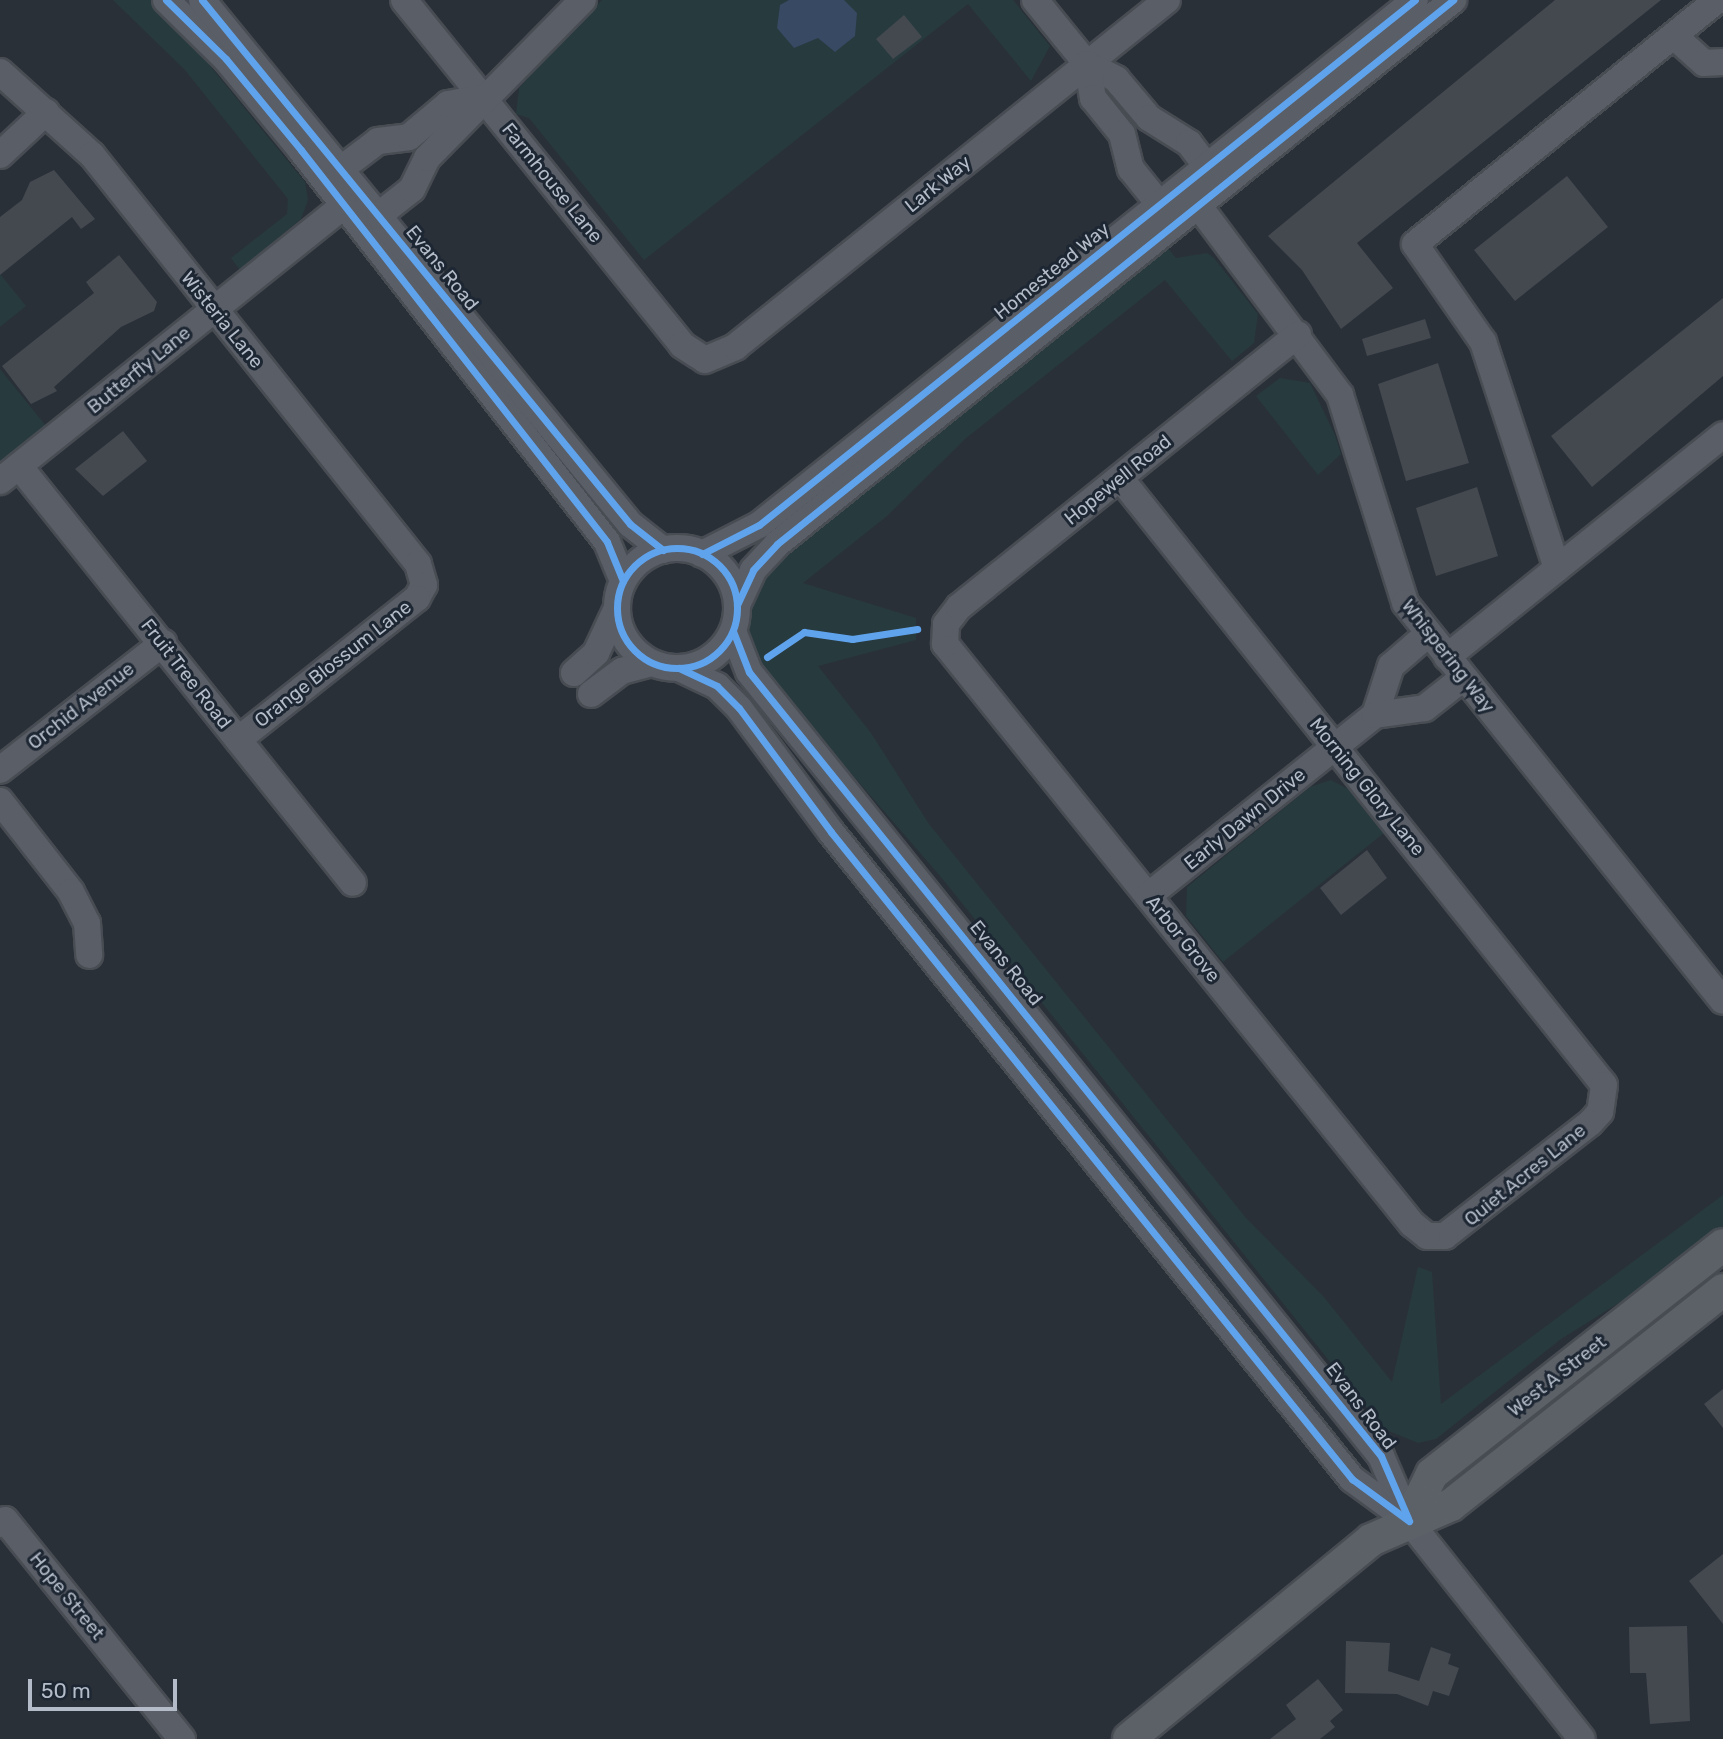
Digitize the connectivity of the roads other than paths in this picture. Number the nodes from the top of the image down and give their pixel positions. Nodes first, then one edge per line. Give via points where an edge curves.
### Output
1 (166, 0) edge
2 (202, 0) edge
3 (404, 0) edge
4 (583, 0) edge
5 (1035, 0) edge
6 (1167, 0) edge
7 (1415, 0) edge
8 (1453, 0) edge
9 (1717, 0) edge
10 (1674, 36) junction
11 (1723, 62) edge
12 (1087, 64) junction
13 (0, 72) edge
14 (482, 98) junction
15 (46, 112) junction
16 (1150, 119) junction
17 (409, 137) junction
18 (1125, 140) junction
19 (0, 155) edge
20 (427, 158) junction
21 (1207, 167) junction
22 (341, 169) junction
23 (1160, 205) junction
24 (1198, 205) junction
25 (343, 206) junction
26 (379, 215) junction
27 (215, 310) junction
28 (1298, 334) junction
29 (705, 360) joint
30 (1723, 435) edge
31 (9, 474) edge
32 (1120, 478) junction
33 (663, 550) junction
34 (702, 554) junction
35 (1557, 568) junction
36 (623, 581) junction
37 (424, 585) joint
38 (617, 608) junction
39 (735, 618) junction
40 (944, 630) joint
41 (1428, 634) junction
42 (163, 643) junction
43 (1447, 657) junction
44 (652, 663) junction
45 (679, 668) junction
46 (574, 673) dead end
47 (1463, 678) junction
48 (591, 694) dead end
49 (1375, 715) junction
50 (238, 740) junction
51 (1335, 747) junction
52 (0, 770) edge
53 (0, 801) edge
54 (353, 883) dead end
55 (1148, 896) junction
56 (89, 955) dead end
57 (1723, 1001) edge
58 (1045, 1036) junction
59 (1016, 1060) junction
60 (1604, 1100) joint
61 (1435, 1237) joint
62 (1723, 1245) edge
63 (1723, 1290) edge
64 (1409, 1521) junction
65 (2, 1522) edge
66 (181, 1739) edge
67 (1129, 1739) edge
68 (1582, 1739) edge

1 - 25 street, Evans Road via 226,59
2 - 22 street, Evans Road
3 - 14 street, Farmhouse Lane
4 - 14 street
5 - 12 street
6 - 12 street, Lark Way
7 - 21 street, Homestead Way
8 - 24 street, Homestead Way
9 - 10 street
10 - 11 street via 1704,63
10 - 35 street via 1415,244 1483,342
12 - 16 street via 1116,79
12 - 18 street via 1093,97
12 - 29 street, Lark Way via 735,347
13 - 15 street, Wisteria Lane
14 - 17 street via 448,104
14 - 20 street via 466,125
14 - 29 street, Farmhouse Lane via 682,345
15 - 19 street
15 - 27 street, Wisteria Lane via 92,155
16 - 18 street
16 - 21 street via 1175,131
17 - 20 street
17 - 22 street via 379,141
18 - 23 street via 1131,169
20 - 26 street via 420,180
21 - 23 street, Homestead Way
21 - 24 street
22 - 25 street
22 - 26 street, Evans Road
23 - 24 street
23 - 34 street, Homestead Way via 751,531
24 - 28 street, Whispering Way
24 - 39 street, Homestead Way via 777,544 752,570
25 - 26 street
25 - 27 street, Butterfly Lane
25 - 36 street, Evans Road via 607,542
26 - 33 street, Evans Road via 630,524
27 - 31 street, Butterfly Lane
27 - 37 street, Wisteria Lane via 418,564
28 - 32 street, Hopewell Road
28 - 41 street, Whispering Way via 1349,415 1394,583
30 - 35 street
31 - 42 street, Fruit Tree Road
32 - 40 street, Hopewell Road via 972,596
32 - 51 street, Morning Glory Lane
33 - 34 street
33 - 36 street via 640,561
34 - 39 street via 723,569
35 - 43 street
36 - 38 street
37 - 50 street, Orange Blossum Lane via 417,598
38 - 44 street via 630,646
38 - 46 street via 596,653
39 - 45 street via 717,653
39 - 58 street, Evans Road via 749,672
40 - 55 street, Arbor Grove via 945,644
41 - 43 street, Whispering Way
41 - 49 street via 1391,666
42 - 50 street, Fruit Tree Road
42 - 52 street, Orchid Avenue
43 - 47 street, Whispering Way
44 - 45 street
44 - 48 street via 622,671
45 - 59 street, Evans Road via 717,686 739,708
47 - 49 street via 1425,708
47 - 57 street, Whispering Way
49 - 51 street, Early Dawn Drive
50 - 54 street, Fruit Tree Road
51 - 55 street, Early Dawn Drive
51 - 60 street, Morning Glory Lane via 1602,1080
53 - 56 street via 71,892 87,923
55 - 61 street, Arbor Grove via 1412,1224
58 - 59 street
58 - 64 street, Evans Road via 1381,1456
59 - 64 street, Evans Road via 1352,1479
60 - 61 street, Quiet Acres Lane via 1590,1123 1453,1232
62 - 64 main road, West A Street via 1432,1474
63 - 64 main road, West A Street via 1451,1505
64 - 67 main road, West A Street via 1371,1540
64 - 68 street, Evans Road
65 - 66 street, Hope Street

